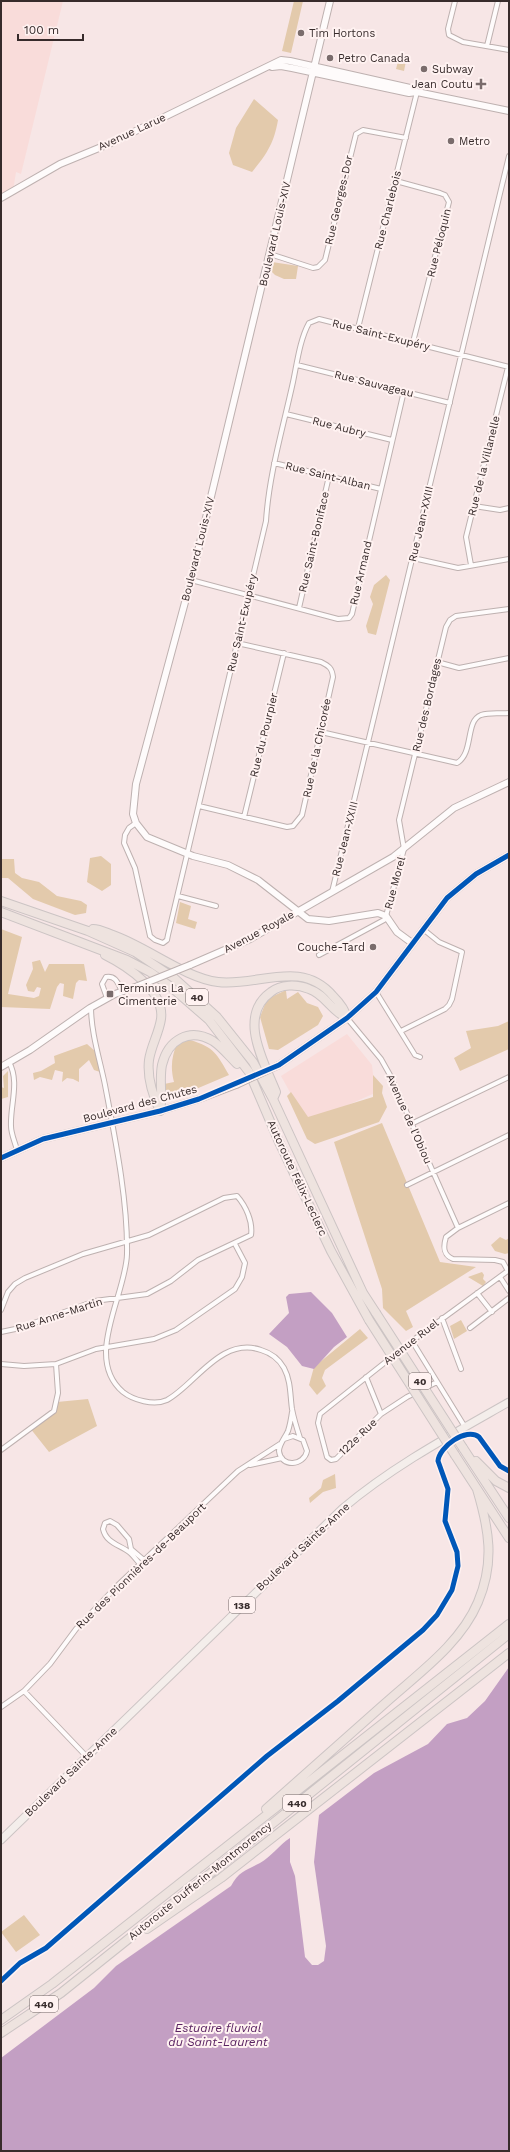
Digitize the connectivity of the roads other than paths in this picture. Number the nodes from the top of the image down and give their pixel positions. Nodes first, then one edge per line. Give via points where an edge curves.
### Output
1 (330, 1) edge
2 (455, 1) edge
3 (498, 1) edge
4 (487, 46) junction
5 (509, 50) edge
6 (314, 69) junction
7 (417, 92) junction
8 (509, 110) edge
9 (406, 138) junction
10 (509, 156) edge
11 (508, 161) edge
12 (396, 182) junction
13 (1, 198) edge
14 (270, 254) junction
15 (358, 328) junction
16 (413, 342) junction
17 (461, 356) junction
18 (297, 365) junction
19 (509, 367) edge
20 (404, 391) junction
21 (450, 403) junction
22 (286, 414) junction
23 (392, 440) junction
24 (274, 463) junction
25 (329, 476) junction
26 (381, 489) junction
27 (474, 506) junction
28 (509, 508) edge
29 (413, 558) junction
30 (509, 559) edge
31 (470, 566) junction
32 (190, 580) junction
33 (248, 595) junction
34 (299, 608) junction
35 (509, 609) edge
36 (237, 643) junction
37 (284, 653) junction
38 (509, 658) edge
39 (437, 662) junction
40 (509, 713) edge
41 (320, 732) junction
42 (368, 743) junction
43 (415, 755) junction
44 (509, 782) edge
45 (198, 806) junction
46 (244, 817) junction
47 (136, 823) junction
48 (404, 849) junction
49 (188, 853) junction
50 (509, 856) edge
51 (332, 892) junction
52 (178, 896) junction
53 (1, 901) edge
54 (216, 906) dead end
55 (1, 912) edge
56 (298, 912) junction
57 (386, 916) junction
58 (422, 929) junction
59 (88, 931) junction
60 (412, 943) junction
61 (92, 945) junction
62 (318, 955) dead end
63 (122, 991) junction
64 (376, 992) junction
65 (107, 998) junction
66 (91, 1007) junction
67 (347, 1018) junction
68 (401, 1030) junction
69 (420, 1058) dead end
70 (9, 1062) junction
71 (1, 1067) edge
72 (509, 1077) edge
73 (273, 1099) junction
74 (263, 1105) junction
75 (160, 1111) junction
76 (112, 1122) junction
77 (411, 1124) junction
78 (509, 1134) edge
79 (17, 1150) junction
80 (1, 1158) edge
81 (433, 1172) junction
82 (407, 1185) dead end
83 (509, 1203) edge
84 (458, 1228) junction
85 (126, 1243) junction
86 (235, 1244) junction
87 (509, 1270) edge
88 (500, 1277) junction
89 (509, 1291) edge
90 (477, 1293) junction
91 (118, 1298) junction
92 (509, 1298) edge
93 (1, 1310) edge
94 (492, 1312) junction
95 (442, 1318) junction
96 (470, 1328) dead end
97 (1, 1332) edge
98 (412, 1341) junction
99 (107, 1348) junction
100 (1, 1364) edge
101 (56, 1364) junction
102 (461, 1369) dead end
103 (366, 1377) junction
104 (437, 1382) junction
105 (509, 1402) edge
106 (292, 1410) junction
107 (381, 1414) junction
108 (318, 1418) joint
109 (465, 1427) junction
110 (300, 1438) junction
111 (284, 1439) junction
112 (280, 1444) junction
113 (463, 1448) junction
114 (1, 1450) edge
115 (282, 1458) junction
116 (247, 1465) junction
117 (509, 1488) edge
118 (477, 1489) junction
119 (509, 1518) edge
120 (509, 1538) edge
121 (145, 1561) junction
122 (141, 1564) junction
123 (509, 1624) edge
124 (509, 1634) edge
125 (509, 1653) edge
126 (24, 1691) junction
127 (1, 1707) edge
128 (87, 1757) junction
129 (1, 1840) edge
130 (204, 1864) junction
131 (86, 1972) junction
132 (1, 2020) edge
133 (1, 2033) edge

1 - 6 main road, Boulevard Louis-XIV
2 - 4 street via 448,29 449,35 463,42
3 - 4 street
4 - 5 street
6 - 7 main road, Avenue Larue via 410,88
6 - 13 main road, Avenue Larue via 281,66 264,68 111,143 60,164
6 - 14 main road, Boulevard Louis-XIV
7 - 8 main road, Avenue Larue
7 - 9 street, Rue Charlebois
9 - 12 street, Rue Charlebois
9 - 14 street, Rue Georges-Dor via 363,130 356,134 322,264 312,268
10 - 11 street, Rue Jean-XXIII
11 - 17 street, Rue Jean-XXIII
12 - 15 street, Rue Charlebois
12 - 16 street, Rue Péloquin via 440,193 445,195 449,202
14 - 32 main road, Boulevard Louis-XIV
15 - 16 street, Rue Saint-Exupéry
15 - 18 street, Rue Saint-Exupéry via 314,320 307,327
16 - 17 street, Rue Saint-Exupéry
17 - 19 street, Rue Saint-Exupéry
17 - 21 street, Rue Jean-XXIII
18 - 20 street, Rue Sauvageau
18 - 22 street, Rue Saint-Exupéry
19 - 27 street, Rue de la Villanelle
20 - 21 street, Rue Sauvageau
20 - 23 street, Rue Armand
21 - 29 street, Rue Jean-XXIII
22 - 23 street, Rue Aubry
22 - 24 street, Rue Saint-Exupéry
23 - 26 street, Rue Armand
24 - 25 street, Rue Saint-Alban
24 - 33 street, Rue Saint-Exupéry via 266,521
25 - 26 street, Rue Saint-Alban
25 - 34 street, Rue Saint-Boniface
26 - 34 street, Rue Armand via 352,614 349,618 338,619
27 - 28 street via 488,510
27 - 31 street, Rue de la Villanelle via 466,537
29 - 31 street via 448,567
29 - 42 street, Rue Jean-XXIII
30 - 31 street
32 - 33 street, Rue Armand
32 - 47 main road, Boulevard Louis-XIV via 136,784 133,804
33 - 34 street, Rue Armand
33 - 36 street, Rue Saint-Exupéry
35 - 39 street, Rue des Bordages via 456,616 450,620
36 - 37 street, Rue de la Chicorée
36 - 45 street, Rue Saint-Exupéry
37 - 41 street, Rue de la Chicorée via 322,662 332,670 333,677
37 - 46 street, Rue du Pourpier
38 - 39 street via 459,668
39 - 43 street, Rue des Bordages
40 - 43 street via 487,714 475,720 465,756 457,763
41 - 42 street
41 - 46 street, Rue de la Chicorée via 302,815 298,822 286,827
42 - 43 street
42 - 51 street, Rue Jean-XXIII
43 - 48 street, Rue des Bordages via 399,820
44 - 48 main road, Avenue Royale via 454,808
45 - 46 street, Rue de la Chicorée
45 - 49 street, Rue Saint-Exupéry
47 - 49 main road via 147,837
47 - 52 street, Rue Saint-Exupéry via 129,828 124,843 135,868 150,936 159,943 167,940
48 - 51 main road, Avenue Royale
48 - 57 street, Rue Morel
49 - 52 street, Rue Saint-Exupéry
49 - 56 main road via 228,865 258,880
50 - 58 main road, Boulevard des Chutes via 463,884 447,898
51 - 56 main road, Avenue Royale
52 - 54 street
53 - 59 highway, Autoroute Félix-Leclerc / 40
55 - 61 highway, Autoroute Félix-Leclerc / 40
56 - 57 main road via 308,919 329,921 365,914 378,913
56 - 63 main road, Avenue Royale, bridge via 250,940
57 - 60 main road, Rue Morel via 397,932
57 - 62 street, Rue Morel via 384,920
58 - 60 main road, Boulevard des Chutes
58 - 68 street via 439,942 462,952 461,961 449,1005
59 - 67 highway via 95,929 123,939 191,974 218,982 259,980 285,975 307,979 331,993 346,1011
59 - 73 highway, Autoroute Félix-Leclerc / 40 via 146,959 194,995 217,1017 253,1062
60 - 64 main road, Boulevard des Chutes
61 - 74 highway, Autoroute Félix-Leclerc / 40 via 150,972 209,1020 249,1072
61 - 75 highway via 98,952 141,979 149,987 161,1010 159,1031 149,1061 151,1086
63 - 65 main road, Avenue Royale
63 - 65 street via 115,979 106,977 102,984
64 - 67 main road, Boulevard des Chutes
64 - 68 street
65 - 66 main road, Avenue Royale
66 - 70 main road, Avenue Royale
66 - 76 street, Rue des Pionnières-de-Beauport
67 - 73 highway via 340,1015 320,994 295,985 281,987 262,999 256,1010 254,1027 257,1044 276,1092
67 - 75 main road, Boulevard des Chutes, bridge via 279,1065 236,1085
67 - 77 street, Avenue de l'Obiou via 381,1059
68 - 69 street via 415,1055
70 - 71 main road, Avenue Royale
70 - 79 street via 14,1072 11,1127
72 - 77 street
73 - 113 highway, Autoroute Félix-Leclerc / 40, bridge via 363,1292
74 - 75 highway via 241,1069 225,1051 213,1041 202,1036 190,1035 180,1037 171,1045 166,1055 161,1076
74 - 118 highway, Autoroute Félix-Leclerc / 40, bridge via 331,1251 369,1320
75 - 76 main road, Boulevard des Chutes
76 - 79 main road, Boulevard des Chutes via 43,1139
76 - 85 street, Rue des Pionnières-de-Beauport
77 - 81 street, Avenue de l'Obiou
78 - 81 street
79 - 80 main road, Boulevard des Chutes
81 - 82 street
81 - 84 street, Avenue de l'Obiou
83 - 84 street
84 - 87 street via 446,1237 444,1252 447,1257 495,1260 503,1262
85 - 86 street, Rue Anne-Martin via 149,1235 201,1208 237,1196 252,1226 251,1234
85 - 91 street, Rue des Pionnières-de-Beauport via 126,1267
85 - 93 street via 83,1254 25,1278 8,1292
86 - 91 street, Rue Anne-Martin via 198,1260 155,1290 138,1296
86 - 99 street via 245,1263 236,1289 176,1330 154,1339
87 - 88 street, Avenue Ruel
88 - 89 street
88 - 90 street, Avenue Ruel
90 - 94 street
90 - 95 street, Avenue Ruel
91 - 97 street, Rue Anne-Martin via 95,1301 20,1328
91 - 99 street, Rue des Pionnières-de-Beauport via 110,1323
92 - 94 street
94 - 96 street
95 - 98 street, Avenue Ruel
95 - 102 street
98 - 103 street, Avenue Ruel
98 - 104 street
99 - 101 street via 82,1353
99 - 106 street, Rue des Pionnières-de-Beauport via 107,1362 111,1374 123,1392 134,1398 155,1403 167,1400 220,1356 236,1350 256,1348 277,1358 283,1367 289,1380
100 - 101 street
101 - 114 street via 58,1393 54,1411
103 - 107 street, 122e Rue
103 - 108 street, Avenue Ruel
104 - 107 street, 122e Rue
104 - 109 street
105 - 109 main road, Boulevard Sainte-Anne / 138
106 - 110 street, Rue des Pionnières-de-Beauport
106 - 111 street, Rue des Pionnières-de-Beauport via 289,1430
107 - 108 street, 122e Rue via 336,1459 331,1460 327,1457
109 - 128 main road, Boulevard Sainte-Anne / 138 via 382,1477 342,1509
110 - 111 street via 293,1436
110 - 115 street, Rue des Pionnières-de-Beauport via 307,1447 305,1458 299,1463 292,1464
111 - 112 street, Rue des Pionnières-de-Beauport
112 - 115 street via 279,1452
112 - 116 street, Rue des Pionnières-de-Beauport
113 - 117 highway, 40 via 488,1474
113 - 119 highway
115 - 116 street, Rue des Pionnières-de-Beauport
116 - 121 street, Rue des Pionnières-de-Beauport
118 - 120 highway, Autoroute Félix-Leclerc / 40
118 - 130 highway via 488,1530 490,1554 478,1602 457,1636 428,1665
121 - 122 street, Rue des Pionnières-de-Beauport
121 - 122 street via 131,1549 129,1539 118,1525 110,1521 105,1523 103,1529 106,1537 119,1548 128,1551
122 - 126 street, Rue des Pionnières-de-Beauport via 76,1629 50,1664
123 - 130 highway, Autoroute Dufferin-Montmorency / 440
124 - 131 highway, Autoroute Dufferin-Montmorency / 440
125 - 131 highway via 221,1878
126 - 127 street, Rue des Pionnières-de-Beauport
126 - 128 street
128 - 129 main road, Boulevard Sainte-Anne / 138
130 - 132 highway, Autoroute Dufferin-Montmorency / 440 via 52,1984
131 - 133 highway, Autoroute Dufferin-Montmorency / 440 via 61,1993

